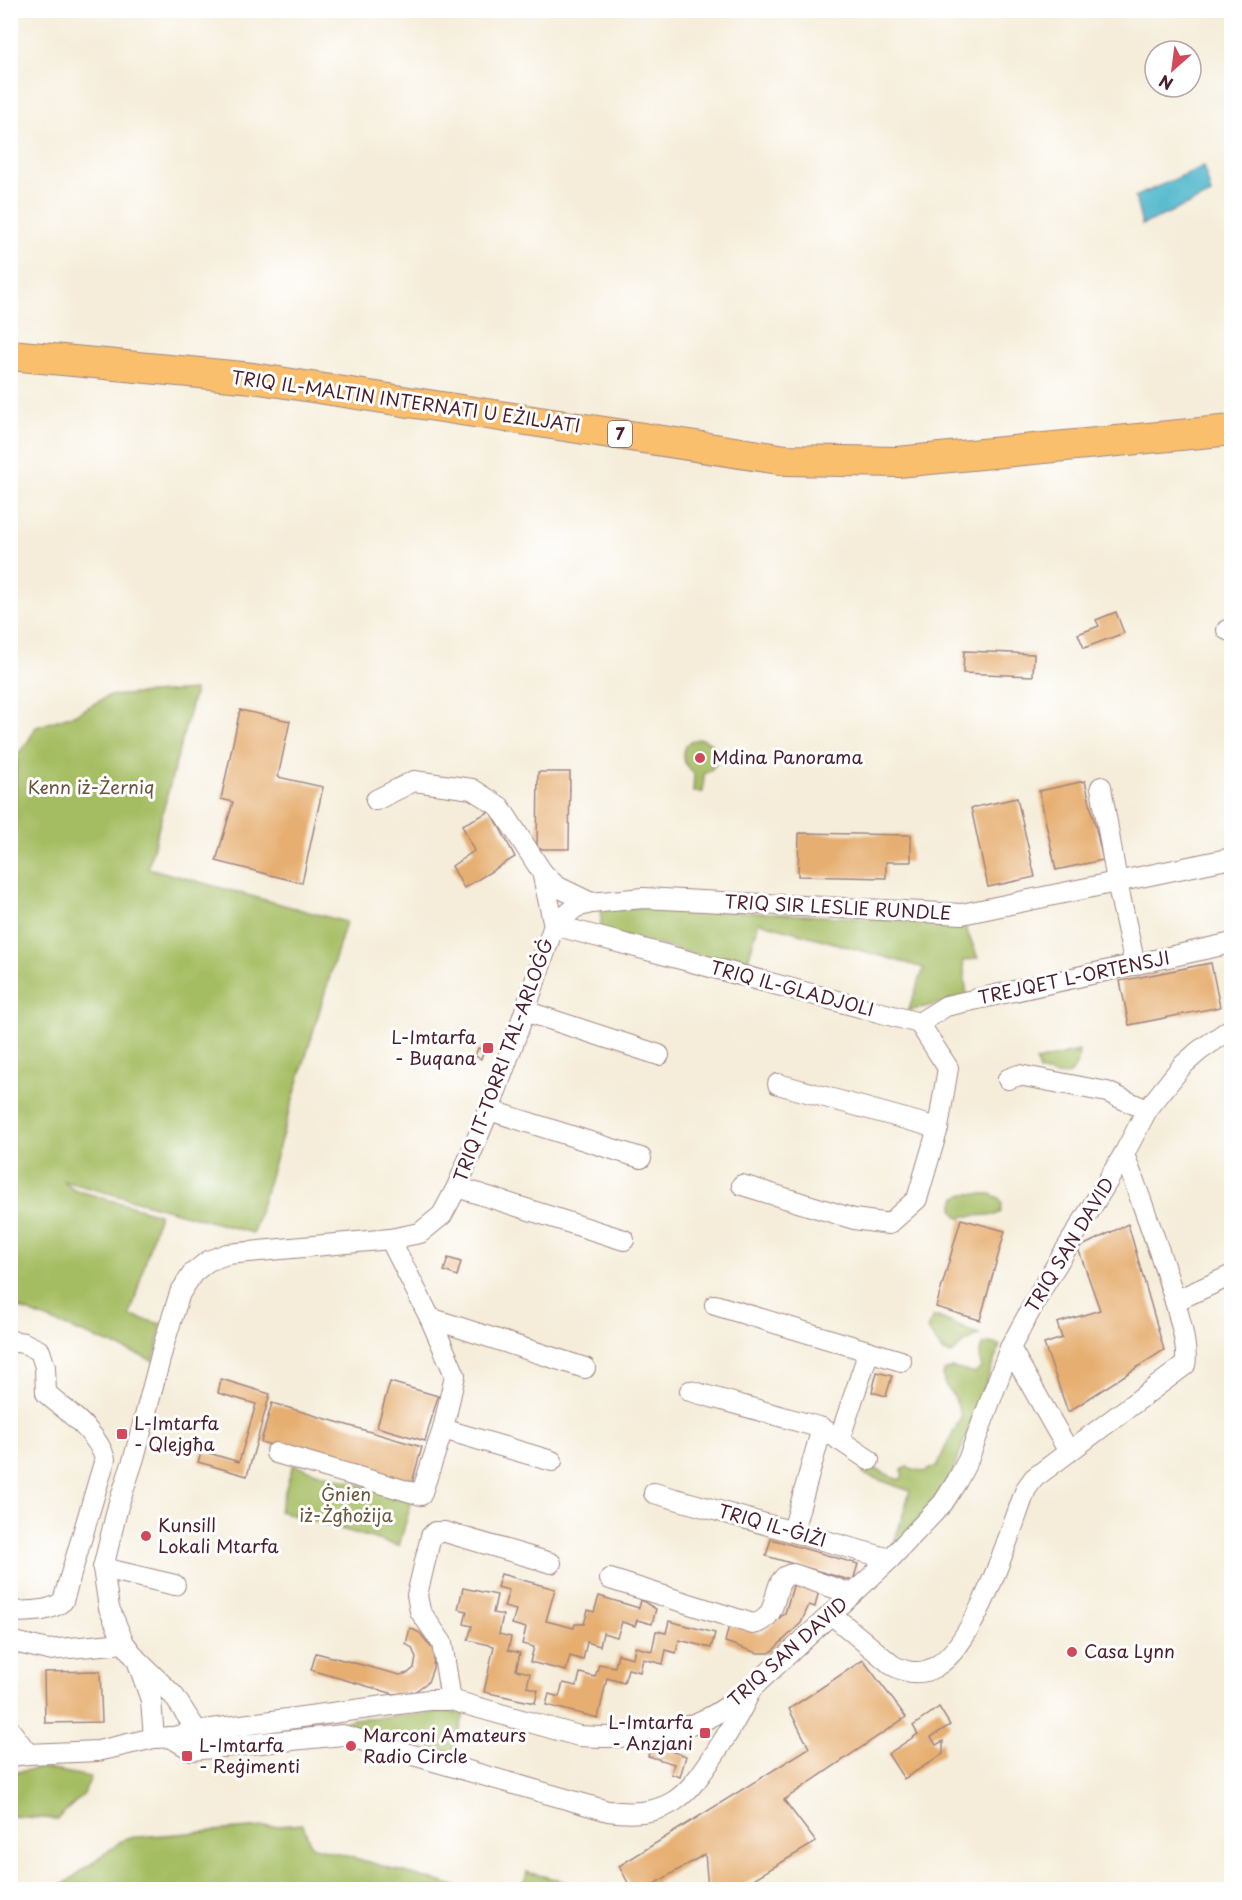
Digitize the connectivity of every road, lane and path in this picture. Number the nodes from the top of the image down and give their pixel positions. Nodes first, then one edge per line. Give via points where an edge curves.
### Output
1 (10, 355) edge
2 (10, 375) edge
3 (1232, 430) edge
4 (1232, 449) edge
5 (1101, 787) dead end
6 (376, 800) dead end
7 (1232, 858) edge
8 (542, 872) junction
9 (1117, 882) junction
10 (591, 903) junction
11 (554, 925) junction
12 (1232, 943) edge
13 (1135, 965) junction
14 (525, 1011) junction
15 (920, 1023) junction
16 (1232, 1028) edge
17 (658, 1055) dead end
18 (1008, 1079) dead end
19 (778, 1084) dead end
20 (489, 1110) junction
21 (1147, 1110) junction
22 (938, 1128) junction
23 (1124, 1154) junction
24 (641, 1158) dead end
25 (742, 1185) dead end
26 (458, 1187) junction
27 (390, 1239) junction
28 (624, 1240) dead end
29 (1232, 1275) edge
30 (1175, 1300) junction
31 (715, 1305) dead end
32 (430, 1318) junction
33 (10, 1341) edge
34 (1010, 1348) junction
35 (869, 1351) junction
36 (901, 1361) dead end
37 (585, 1368) dead end
38 (690, 1391) dead end
39 (822, 1428) junction
40 (443, 1429) junction
41 (839, 1440) junction
42 (1070, 1452) junction
43 (276, 1453) dead end
44 (869, 1460) dead end
45 (552, 1461) dead end
46 (654, 1493) dead end
47 (793, 1531) junction
48 (890, 1560) junction
49 (551, 1563) dead end
50 (103, 1568) junction
51 (610, 1579) dead end
52 (175, 1585) dead end
53 (852, 1594) junction
54 (10, 1612) edge
55 (831, 1614) junction
56 (10, 1641) edge
57 (124, 1643) junction
58 (137, 1660) junction
59 (751, 1689) junction
60 (452, 1700) junction
61 (10, 1730) edge
62 (197, 1731) junction
63 (162, 1737) junction
64 (19, 1755) edge

1 - 3 highway, TRIQ IL-MALTIN INTERNATI U EŻILJATI / 7 via 253,378 786,460 898,462
2 - 4 highway, TRIQ IL-MALTIN INTERNATI U EŻILJATI / 7 via 258,398 786,477 896,480
5 - 9 street
6 - 8 street via 414,781 471,789 500,807
7 - 9 street, TRIQ SIR LESLIE RUNDLE
8 - 10 street via 556,886
8 - 11 street
9 - 10 street, TRIQ SIR LESLIE RUNDLE via 962,914 644,898
9 - 13 street
10 - 11 street, TRIQ SIR LESLIE RUNDLE via 576,907
11 - 14 street, TRIQ IT-TORRI TAL-ARLOĠĠ
11 - 15 street, TRIQ IL-GLADJOLI
12 - 13 street, TREJQET L-ORTENSJI
13 - 15 street, TREJQET L-ORTENSJI via 946,1006
14 - 17 street
14 - 20 street, TRIQ IT-TORRI TAL-ARLOĠĠ
15 - 22 street via 948,1068
16 - 21 street, TRIQ SAN DAVID via 1182,1066
18 - 21 street via 1019,1075 1107,1092
19 - 22 street
20 - 24 street
20 - 26 street, TRIQ IT-TORRI TAL-ARLOĠĠ
21 - 23 street, TRIQ SAN DAVID
22 - 25 street via 917,1199 889,1224 854,1219
23 - 30 street
23 - 34 street, TRIQ SAN DAVID
26 - 27 street, TRIQ IT-TORRI TAL-ARLOĠĠ via 442,1215 420,1233
26 - 28 street
27 - 32 street
27 - 50 street, TRIQ IT-TORRI TAL-ARLOĠĠ via 227,1254 208,1261 193,1273 180,1293 165,1340
29 - 30 street
30 - 42 street via 1187,1351 1185,1365
31 - 35 street
32 - 37 street
32 - 40 street via 455,1375
33 - 54 street via 40,1351 46,1393 102,1447 105,1459 63,1601 42,1610
34 - 42 street
34 - 48 street, TRIQ SAN DAVID via 957,1481 943,1503
35 - 36 street
35 - 41 street
38 - 39 street
39 - 41 street
39 - 47 street
40 - 43 street via 421,1494
40 - 45 street
41 - 44 street
42 - 55 street via 1034,1478 1026,1489 983,1603 957,1646 937,1666 918,1672 902,1671
46 - 47 street, TRIQ IL-ĠIŻI
47 - 48 street, TRIQ IL-ĠIŻI
48 - 53 street, TRIQ SAN DAVID
49 - 60 street via 435,1532 430,1539 417,1604 442,1643
50 - 52 street
50 - 57 street via 109,1608
51 - 53 street via 753,1624 769,1615 780,1582 788,1574
53 - 55 street, TRIQ SAN DAVID
55 - 59 street, TRIQ SAN DAVID
56 - 57 street via 48,1650
57 - 58 street
58 - 62 street via 174,1696
58 - 63 street
59 - 60 street, TRIQ SAN DAVID via 728,1707 693,1724 627,1737 579,1736
59 - 63 street via 739,1717 696,1782 682,1796 646,1813 609,1811 343,1735 192,1750
60 - 62 street, TRIQ SAN DAVID
61 - 64 street
62 - 63 street, TRIQ SAN DAVID
63 - 64 street, TRIQ SAN DAVID via 98,1752

